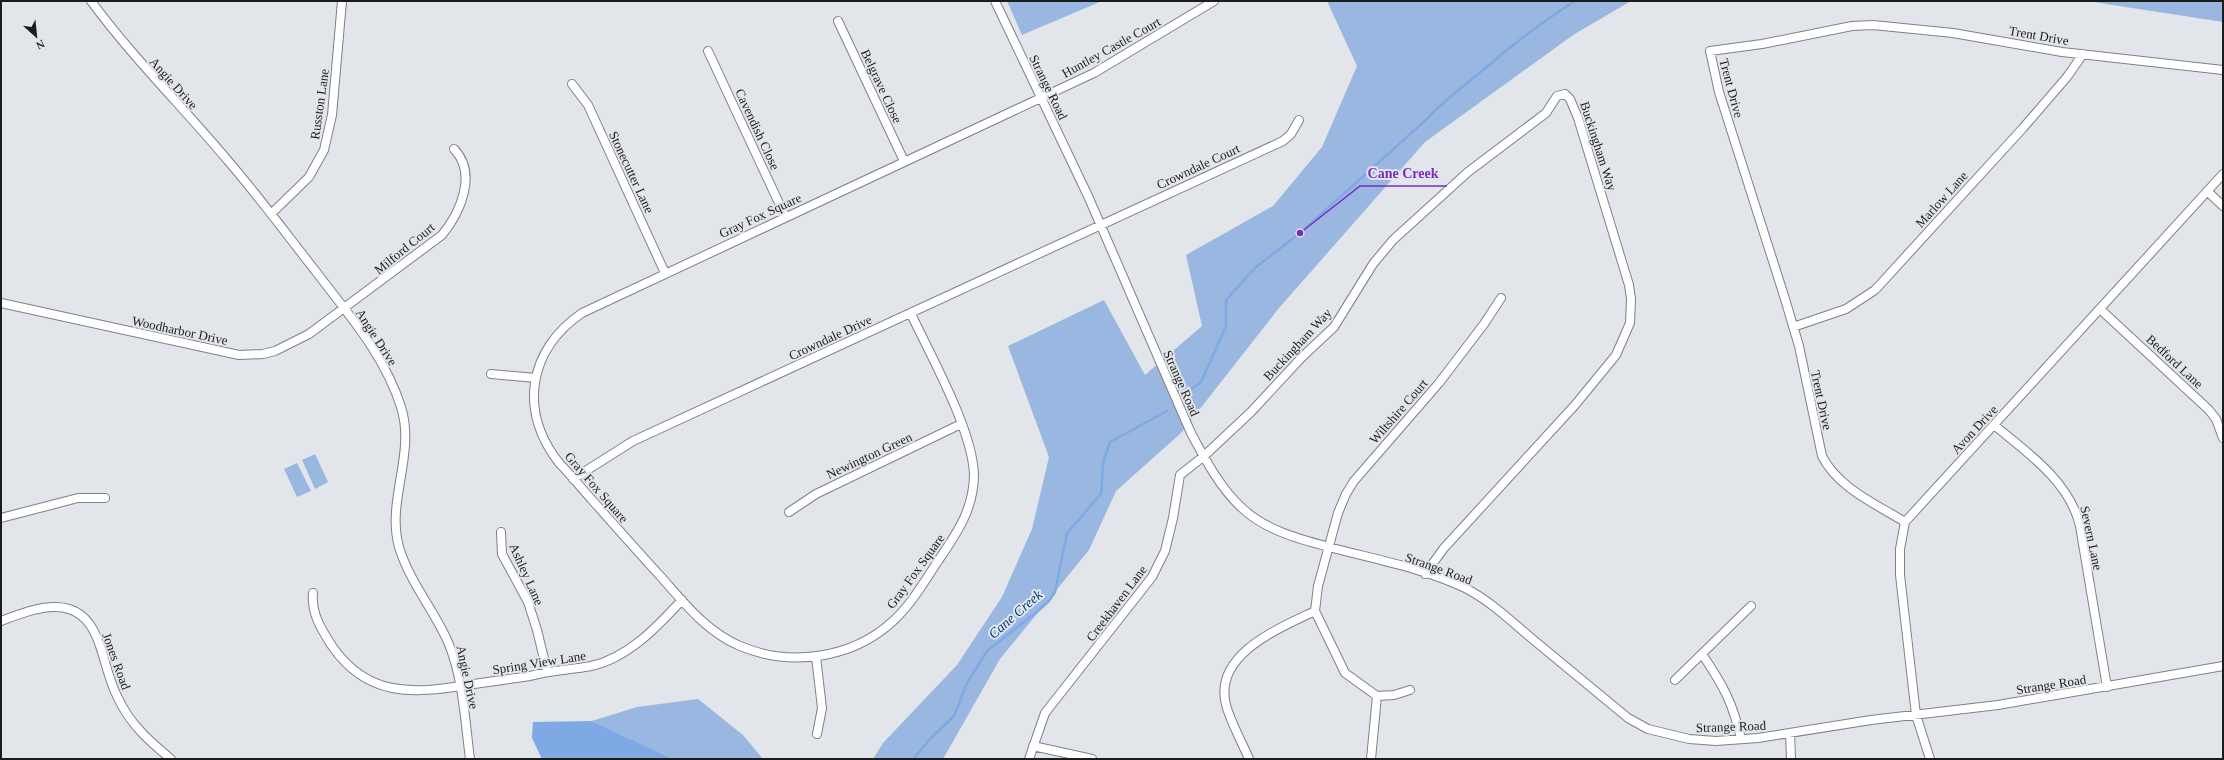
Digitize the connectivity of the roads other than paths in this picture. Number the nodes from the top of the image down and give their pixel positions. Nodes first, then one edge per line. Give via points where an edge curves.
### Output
1 (91, 1) edge
2 (342, 1) edge
3 (995, 1) edge
4 (1214, 1) edge
5 (838, 21) dead end
6 (708, 51) dead end
7 (2083, 54) junction
8 (2223, 70) edge
9 (572, 84) dead end
10 (1040, 98) junction
11 (1300, 120) dead end
12 (454, 149) dead end
13 (904, 161) junction
14 (2223, 174) edge
15 (2207, 191) junction
16 (2223, 206) edge
17 (271, 214) junction
18 (785, 216) junction
19 (1100, 224) junction
20 (665, 273) junction
21 (1501, 298) dead end
22 (1, 303) edge
23 (345, 309) junction
24 (2100, 309) junction
25 (911, 314) junction
26 (1793, 327) junction
27 (491, 374) dead end
28 (536, 378) junction
29 (961, 424) junction
30 (1994, 425) junction
31 (2223, 438) edge
32 (1204, 456) junction
33 (573, 479) junction
34 (105, 498) dead end
35 (789, 512) dead end
36 (1, 518) edge
37 (1905, 522) junction
38 (501, 532) dead end
39 (1330, 547) junction
40 (1425, 574) junction
41 (313, 593) dead end
42 (682, 600) junction
43 (1751, 606) dead end
44 (1315, 611) junction
45 (1, 621) edge
46 (1702, 654) junction
47 (816, 657) junction
48 (2223, 666) edge
49 (547, 671) junction
50 (1675, 680) dead end
51 (459, 686) junction
52 (2107, 687) junction
53 (1410, 690) dead end
54 (1376, 696) junction
55 (1916, 715) junction
56 (1790, 733) junction
57 (817, 734) dead end
58 (1741, 740) junction
59 (1033, 746) junction
60 (171, 759) edge
61 (470, 759) edge
62 (1029, 759) edge
63 (1092, 759) edge
64 (1249, 759) edge
65 (1371, 759) edge
66 (1791, 759) edge
67 (1930, 759) edge

1 - 17 street, Angie Drive via 130,52 229,161
2 - 17 street, Russton Lane via 332,115 326,144 321,159 309,177
3 - 10 street, Strange Road
4 - 10 street, Huntley Castle Court via 1094,73
5 - 13 street, Belgrave Close
6 - 18 street, Cavendish Close
7 - 8 street, Trent Drive
7 - 26 street, Marlow Lane via 2033,116 1875,290 1846,309
7 - 26 street, Trent Drive via 1953,33 1873,25 1852,26 1762,44 1710,51 1719,92
9 - 20 street, Stonecutter Lane via 588,105
10 - 13 street, Gray Fox Square
10 - 19 street, Strange Road
11 - 19 street, Crowndale Court via 1283,141
12 - 23 street, Milford Court via 463,166 465,188 461,204 450,225 438,239
13 - 18 street, Gray Fox Square
14 - 15 street, Avon Drive
15 - 16 street
15 - 24 street, Avon Drive
17 - 23 street, Angie Drive
18 - 20 street, Gray Fox Square
19 - 25 street, Crowndale Drive
19 - 32 street, Strange Road via 1180,410
20 - 28 street, Gray Fox Square via 568,322 545,351
21 - 39 street, Wiltshire Court via 1439,383 1354,481 1341,506
22 - 23 street, Woodharbor Drive via 212,350 251,355 275,351 298,341
23 - 51 street, Angie Drive via 376,353 402,408 406,424 406,446 398,503 397,536 405,561 448,642
24 - 30 street, Avon Drive
24 - 31 street, Bedford Lane via 2209,410
25 - 29 street, Gray Fox Square
25 - 33 street, Crowndale Drive via 633,442
26 - 37 street, Trent Drive via 1818,444 1827,465 1846,485
27 - 28 street
28 - 33 street, Gray Fox Square via 533,403 540,430 555,458
29 - 35 street, Newington Green via 816,494
29 - 47 street, Gray Fox Square via 972,458 974,487 968,512 956,534 915,596 892,622 840,652
30 - 37 street, Avon Drive
30 - 52 street, Severn Lane via 2039,464 2064,490 2075,507
32 - 39 street, Strange Road via 1229,494 1254,518 1277,530
32 - 40 street, Buckingham Way via 1334,326 1374,264 1393,240 1468,172 1546,113 1557,96 1565,94 1570,99 1578,118 1629,285 1632,299 1630,323 1622,346 1599,378 1444,548
32 - 59 street, Creekhaven Lane via 1180,475 1165,551 1152,577 1044,713
33 - 42 street, Gray Fox Square
34 - 36 street via 78,498
37 - 55 street via 1900,549 1900,575
38 - 49 street, Ashley Lane via 502,554 528,602
39 - 40 street, Strange Road
39 - 44 street, Wiltshire Court via 1318,586
40 - 58 street, Strange Road via 1457,585 1480,597 1638,724 1668,735 1689,739
41 - 51 street, Spring View Lane via 314,615 327,638 345,662 363,677 386,688 410,691
42 - 47 street, Gray Fox Square via 706,625 740,646 775,656
42 - 49 street, Spring View Lane via 637,643 618,656 592,666
43 - 46 street
44 - 54 street via 1345,673
44 - 64 street via 1255,642 1228,674 1226,705
45 - 60 street, Jones Road via 54,607 72,609 82,615 97,638 111,681 130,719 143,736
46 - 50 street
46 - 58 street via 1728,695
47 - 57 street via 822,708
48 - 52 street, Strange Road
49 - 51 street, Spring View Lane
51 - 61 street, Angie Drive
52 - 55 street, Strange Road
53 - 54 street via 1394,695
54 - 65 street
55 - 56 street, Strange Road
55 - 67 street
56 - 58 street, Strange Road
56 - 66 street
59 - 62 street, Creekhaven Lane
59 - 63 street

